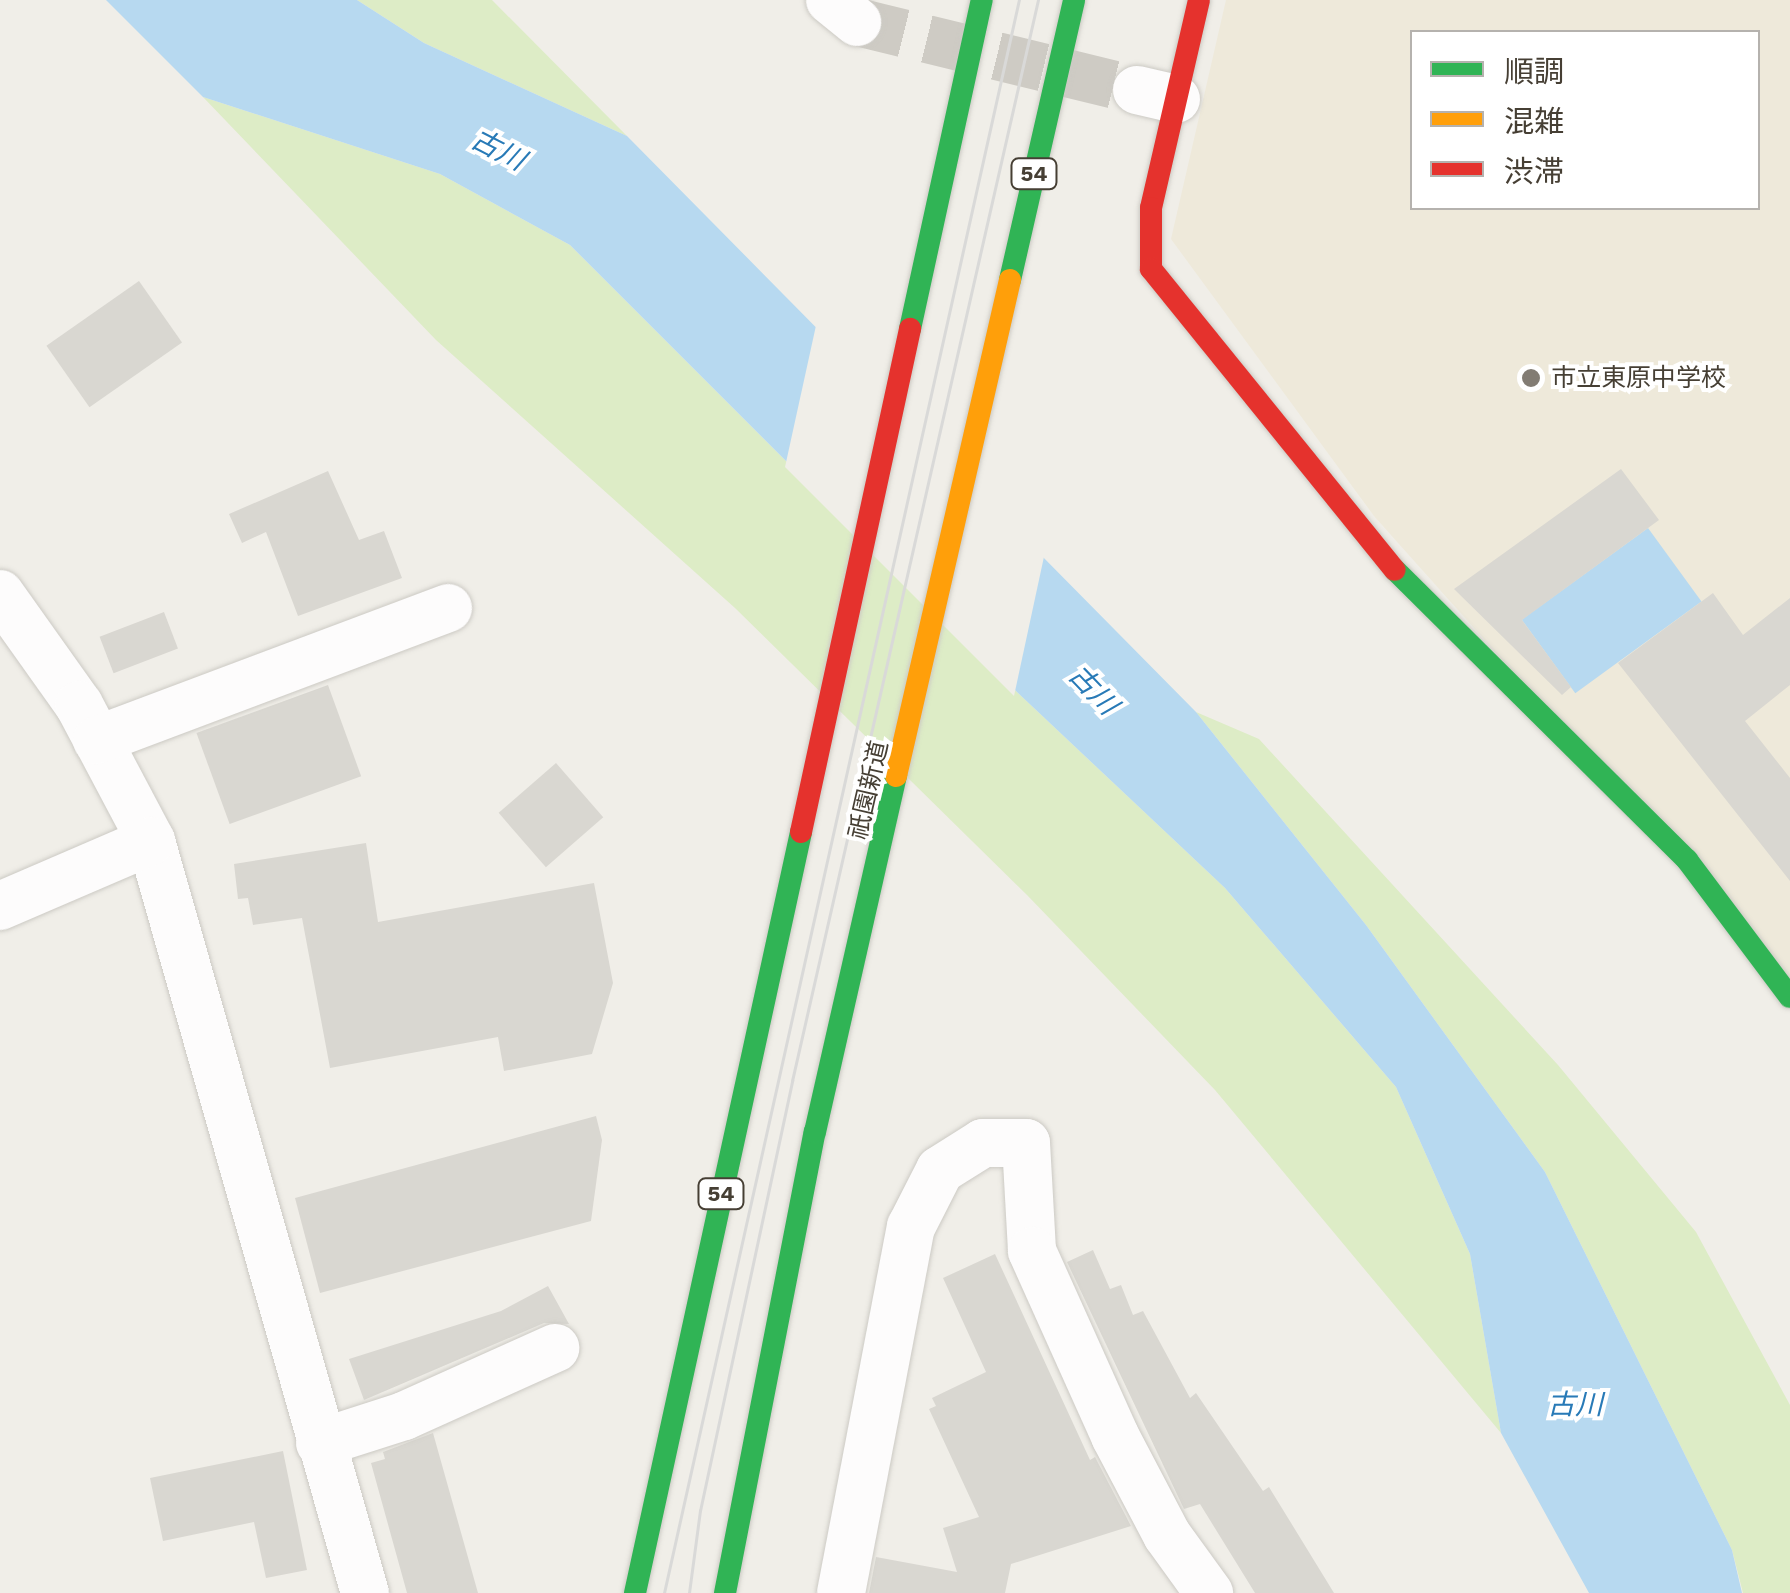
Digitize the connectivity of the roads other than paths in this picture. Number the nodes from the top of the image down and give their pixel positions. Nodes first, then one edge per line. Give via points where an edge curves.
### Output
1 (982, 0) edge
2 (1074, 0) edge
3 (1199, 0) edge
4 (0, 594) edge
5 (448, 608) dead end
6 (97, 740) junction
7 (151, 841) junction
8 (0, 906) edge
9 (1790, 998) edge
10 (555, 1348) dead end
11 (320, 1443) junction
12 (365, 1593) edge
13 (636, 1593) edge
14 (725, 1593) edge
15 (841, 1593) edge
16 (1209, 1593) edge

1 - 13 main road, 54
2 - 14 main road, 祇園新道 / 54 via 878,876 814,1132
3 - 9 main road via 1156,94 1151,269 1419,600 1687,860
4 - 6 street
5 - 6 street
6 - 7 street
7 - 8 street
7 - 11 street
10 - 11 street via 404,1416
11 - 12 street
15 - 16 street via 910,1228 940,1170 982,1143 1026,1143 1032,1251 1115,1436 1167,1535

